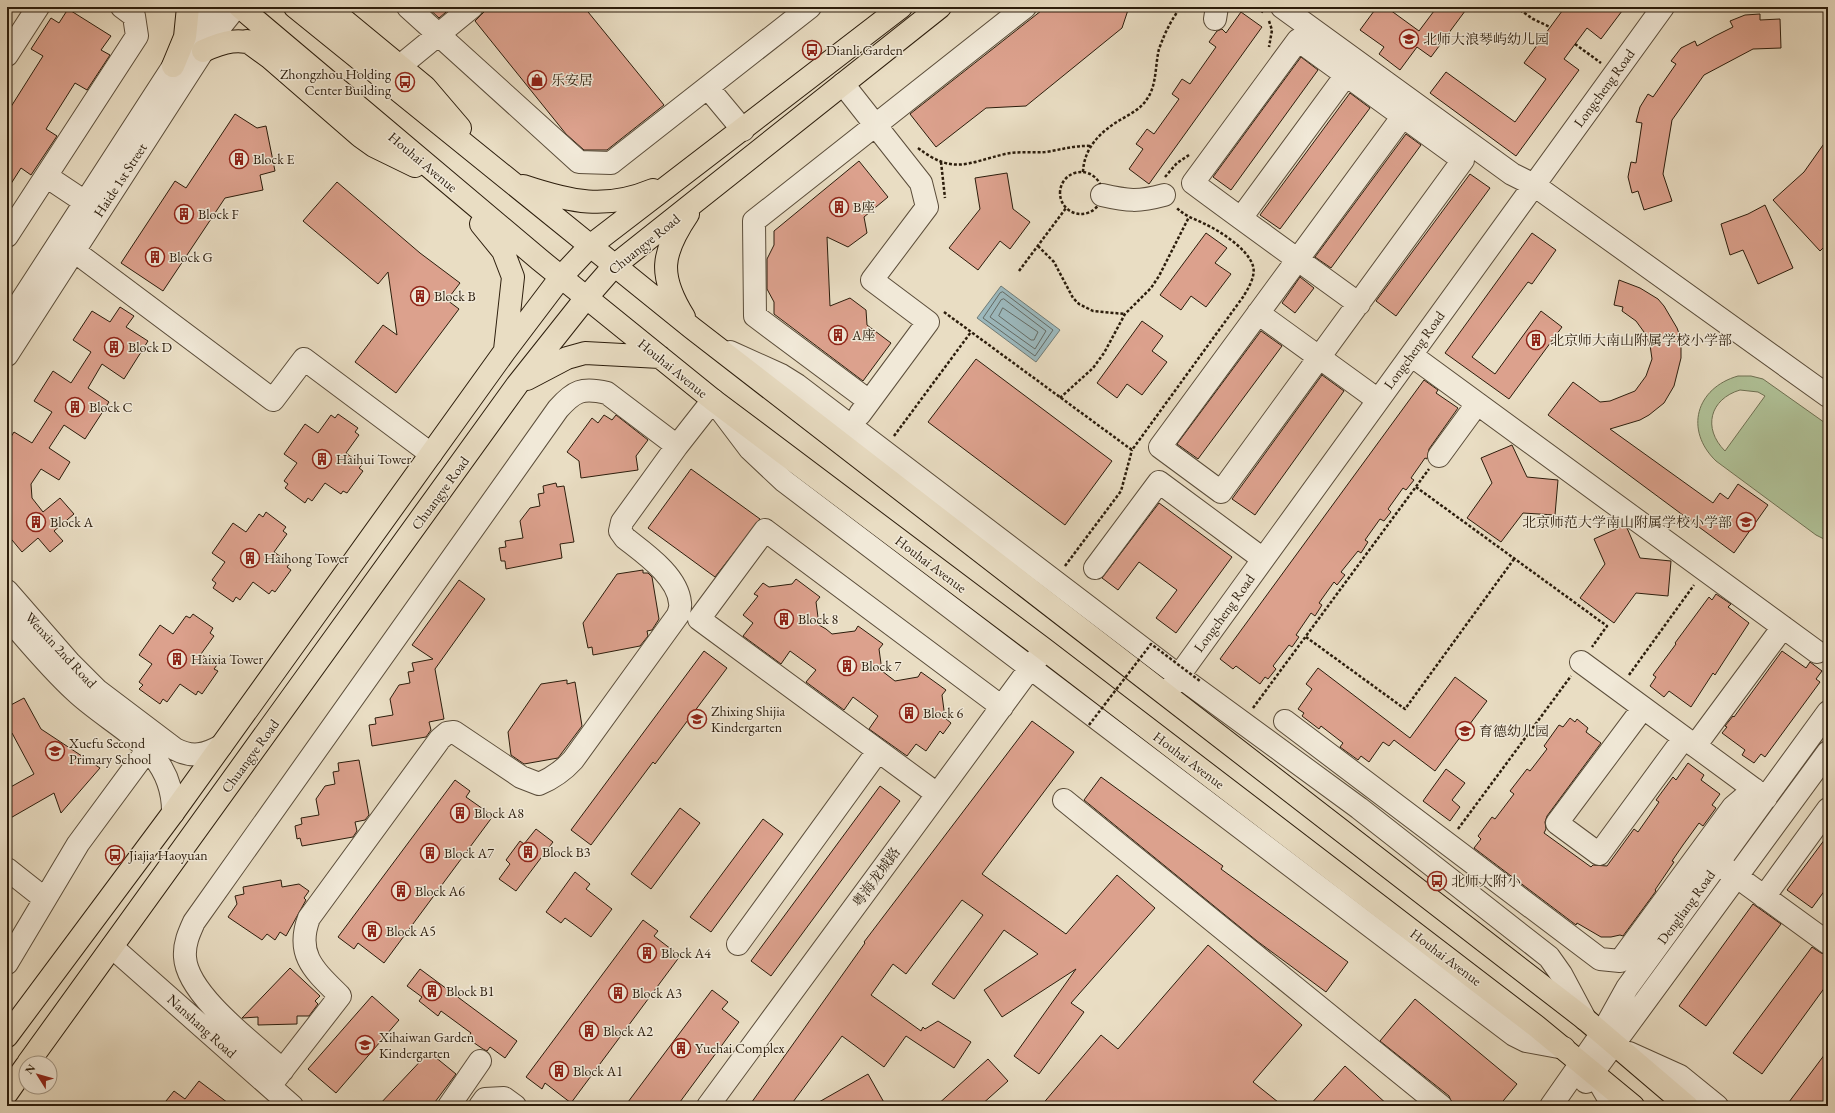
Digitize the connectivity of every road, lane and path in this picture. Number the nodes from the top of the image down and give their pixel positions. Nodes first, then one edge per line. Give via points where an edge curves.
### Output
1 (38, 7) edge
2 (122, 7) edge
3 (188, 7) edge
4 (214, 7) edge
5 (236, 7) edge
6 (240, 7) edge
7 (295, 7) edge
8 (310, 7) edge
9 (328, 7) edge
10 (408, 7) edge
11 (472, 7) edge
12 (810, 7) edge
13 (901, 7) edge
14 (940, 7) edge
15 (1025, 7) edge
16 (1179, 7) edge
17 (1257, 7) edge
18 (1282, 7) edge
19 (1516, 7) edge
20 (1663, 7) edge
21 (1550, 26) dead end
22 (329, 34) junction
23 (438, 35) junction
24 (247, 41) junction
25 (1575, 44) dead end
26 (203, 51) junction
27 (1267, 51) dead end
28 (7, 55) edge
29 (173, 66) junction
30 (400, 66) junction
31 (1605, 66) dead end
32 (318, 73) junction
33 (1346, 75) junction
34 (843, 84) junction
35 (708, 88) junction
36 (1403, 116) junction
37 (876, 125) junction
38 (743, 130) junction
39 (913, 144) dead end
40 (1091, 146) junction
41 (1191, 154) dead end
42 (483, 160) junction
43 (941, 162) junction
44 (1083, 172) junction
45 (46, 176) junction
46 (444, 180) junction
47 (508, 181) junction
48 (676, 181) junction
49 (1534, 185) junction
50 (1102, 195) junction
51 (1164, 195) junction
52 (85, 202) junction
53 (696, 202) junction
54 (945, 205) dead end
55 (1066, 208) junction
56 (1189, 217) junction
57 (1241, 218) junction
58 (7, 236) edge
59 (590, 246) junction
60 (1038, 246) junction
61 (74, 251) junction
62 (1298, 260) junction
63 (614, 266) junction
64 (1019, 272) dead end
65 (560, 277) junction
66 (586, 298) junction
67 (1359, 304) junction
68 (940, 308) dead end
69 (1258, 313) junction
70 (1125, 314) junction
71 (7, 323) edge
72 (692, 328) junction
73 (972, 332) junction
74 (713, 345) junction
75 (505, 351) junction
76 (7, 355) edge
77 (1411, 355) junction
78 (660, 357) junction
79 (1319, 358) junction
80 (517, 385) junction
81 (1828, 396) edge
82 (1060, 398) junction
83 (713, 400) junction
84 (1378, 400) junction
85 (869, 402) junction
86 (1477, 404) junction
87 (851, 426) junction
88 (890, 440) dead end
89 (677, 446) junction
90 (1132, 450) junction
91 (431, 454) junction
92 (1439, 456) joint
93 (1416, 487) junction
94 (1263, 559) junction
95 (1514, 559) junction
96 (1095, 568) dead end
97 (1062, 570) dead end
98 (1705, 570) junction
99 (7, 591) edge
100 (7, 617) edge
101 (1783, 627) junction
102 (1306, 637) junction
103 (1044, 649) junction
104 (1817, 652) dead end
105 (1581, 662) junction
106 (1031, 668) junction
107 (1179, 676) junction
108 (1200, 681) dead end
109 (1619, 690) junction
110 (1166, 693) junction
111 (1002, 707) junction
112 (1643, 708) junction
113 (1250, 712) dead end
114 (1828, 712) edge
115 (1285, 721) dead end
116 (1089, 725) dead end
117 (1820, 740) edge
118 (1690, 742) junction
119 (220, 746) junction
120 (148, 749) junction
121 (878, 751) junction
122 (1828, 752) edge
123 (1760, 793) junction
124 (937, 794) junction
125 (1064, 800) dead end
126 (1828, 809) edge
127 (1785, 811) junction
128 (173, 812) junction
129 (1446, 844) junction
130 (1718, 863) junction
131 (7, 869) edge
132 (1736, 877) junction
133 (1764, 897) junction
134 (45, 899) junction
135 (1828, 943) edge
136 (738, 944) dead end
137 (112, 947) junction
138 (7, 963) edge
139 (1585, 1019) junction
140 (7, 1036) edge
141 (1613, 1042) junction
142 (1564, 1048) junction
143 (34, 1055) edge
144 (480, 1061) dead end
145 (1587, 1067) junction
146 (18, 1077) edge
147 (276, 1078) junction
148 (7, 1093) edge
149 (292, 1106) edge
150 (449, 1106) edge
151 (480, 1106) edge
152 (515, 1106) edge
153 (708, 1106) edge
154 (1441, 1106) edge
155 (1551, 1106) edge
156 (1568, 1106) edge
157 (1613, 1106) edge
158 (1633, 1106) edge
159 (1687, 1106) edge
160 (1717, 1106) edge

1 - 28 street
2 - 45 street via 134,16 137,36
3 - 29 main road via 185,37
4 - 29 street, Haide 1st Street
5 - 26 street, Haide 1st Street
6 - 32 main road, Houhai Avenue
7 - 22 main road
8 - 22 main road
9 - 30 main road
10 - 23 street
11 - 23 street
12 - 35 street
13 - 38 main road
14 - 34 main road, Chuangye Road
15 - 37 street
16 - 40 path via 1159,50 1148,98 1143,105 1109,127
17 - 27 path via 1266,16 1272,30
18 - 49 street via 1512,174
19 - 21 path via 1533,19
20 - 49 street, Longcheng Road
22 - 42 main road
23 - 30 street
23 - 35 street via 580,162 611,163
24 - 26 main road via 220,43
24 - 32 main road via 271,47
24 - 46 main road via 374,146
25 - 31 path
26 - 61 street, Haide 1st Street
29 - 52 street, Haide 1st Street
30 - 42 main road via 437,100
32 - 46 main road, Houhai Avenue
33 - 36 street
33 - 57 street
33 - 57 street via 1298,40 1193,184
34 - 37 street
34 - 53 main road, Chuangye Road
35 - 38 street
36 - 62 street
36 - 67 street via 1463,160
37 - 85 street via 921,183 927,207 872,280 928,322
37 - 85 street via 754,221 755,316
38 - 48 main road
39 - 43 path
40 - 43 path via 1077,145 1046,152 1007,154 961,166
40 - 44 path via 1083,164
41 - 51 path via 1177,163 1164,178
42 - 47 main road
43 - 54 path via 946,194
44 - 50 path via 1099,182
44 - 55 path via 1069,176 1061,188 1060,195
45 - 52 street
45 - 58 street
46 - 65 main road, Houhai Avenue
46 - 75 main road via 503,251 510,265 513,277
47 - 48 main road via 558,198 588,202 633,198
47 - 59 main road
48 - 59 main road
49 - 77 street, Longcheng Road
49 - 81 street
50 - 51 street via 1135,201
50 - 55 path via 1097,207 1086,213 1073,212
51 - 56 path via 1178,210
52 - 71 street, Haide 1st Street
53 - 63 main road, Chuangye Road
53 - 72 main road via 674,234 665,269 672,297
55 - 60 path
56 - 70 path via 1159,276 1151,288
56 - 90 path via 1217,229 1236,244 1253,265 1253,274 1243,297
57 - 62 street
59 - 63 main road
59 - 65 main road
60 - 64 path
60 - 70 path via 1054,262 1079,304 1093,311
61 - 76 street, Haide 1st Street
61 - 91 street via 273,400 304,359
62 - 67 street
62 - 69 street
63 - 66 main road, Chuangye Road
63 - 72 main road
65 - 66 main road, Houhai Avenue
65 - 75 main road
66 - 78 main road, Houhai Avenue
66 - 80 main road, Chuangye Road
67 - 79 street
68 - 73 path
69 - 79 street
69 - 79 street via 1160,447 1215,488 1221,492
70 - 82 path via 1093,368
72 - 74 main road
73 - 82 path
73 - 88 path
74 - 87 street via 797,385
74 - 110 main road
75 - 91 main road
77 - 84 street, Longcheng Road
77 - 86 street
78 - 80 main road via 585,353 567,358
78 - 83 main road, Houhai Avenue
79 - 84 street
80 - 137 main road, Chuangye Road
82 - 90 path
83 - 89 street
83 - 103 main road, Houhai Avenue
83 - 106 street via 750,449 784,481
84 - 94 street, Longcheng Road
85 - 87 street
86 - 92 street
86 - 98 street
87 - 107 street
89 - 147 street via 607,393 581,390 569,397 194,922 187,939 185,957 189,974 199,992
89 - 147 street via 622,522 620,531 666,574 676,590 680,604 678,615 573,760 552,779 539,784 521,777 454,732 447,733 440,739 309,918 304,931 304,946 308,959 316,972 340,996
90 - 97 path via 1121,491
91 - 119 main road
92 - 93 path
93 - 95 path
93 - 102 path
94 - 96 street via 1159,482
94 - 107 street, Longcheng Road
95 - 102 path via 1405,709
95 - 105 path via 1607,626
98 - 101 street
98 - 109 path
99 - 119 street, Wenxin 2nd Road via 68,662 97,690 175,749 185,754 196,755 208,753
100 - 120 street, Wenxin 2nd Road via 50,667 76,692
101 - 104 street
101 - 118 street
102 - 113 path
103 - 106 street, 粤海龙城路
103 - 142 main road, Houhai Avenue
105 - 109 street
105 - 129 path
106 - 111 street, 粤海龙城路
106 - 142 street via 1502,1028 1526,1041
107 - 110 street, Longcheng Road
107 - 139 street via 1358,808 1549,957
108 - 116 path, bridge via 1151,644
109 - 112 street
110 - 139 main road
111 - 121 street via 765,530 700,619
111 - 124 street, 粤海龙城路
112 - 118 street
112 - 118 street via 1558,823 1593,850 1599,854
114 - 117 street, Dengliang Road
115 - 129 street
117 - 123 street, Dengliang Road
118 - 123 street
119 - 128 main road
120 - 128 street, Wenxin 2nd Road via 163,767 169,780
120 - 134 street via 78,844
121 - 124 street
121 - 136 street
122 - 127 street
123 - 127 street
123 - 129 street via 1733,807 1620,961 1600,959
123 - 130 street, Dengliang Road
124 - 153 street, 粤海龙城路
125 - 154 street
126 - 133 street
127 - 132 street
128 - 140 main road
130 - 132 street
130 - 141 street, Dengliang Road via 1627,988
131 - 134 street
132 - 133 street
132 - 141 street
133 - 135 street
134 - 138 street
137 - 143 main road, Chuangye Road
137 - 147 street, Nanshang Road
139 - 141 main road
141 - 145 street, Dengliang Road
141 - 159 main road
141 - 160 street via 1680,1076
142 - 145 main road, Houhai Avenue
144 - 150 street
145 - 155 street, Dengliang Road
145 - 156 street
145 - 157 street
145 - 158 main road, Houhai Avenue
146 - 148 main road
147 - 149 street, Nanshang Road
151 - 152 street via 486,1099 504,1098

